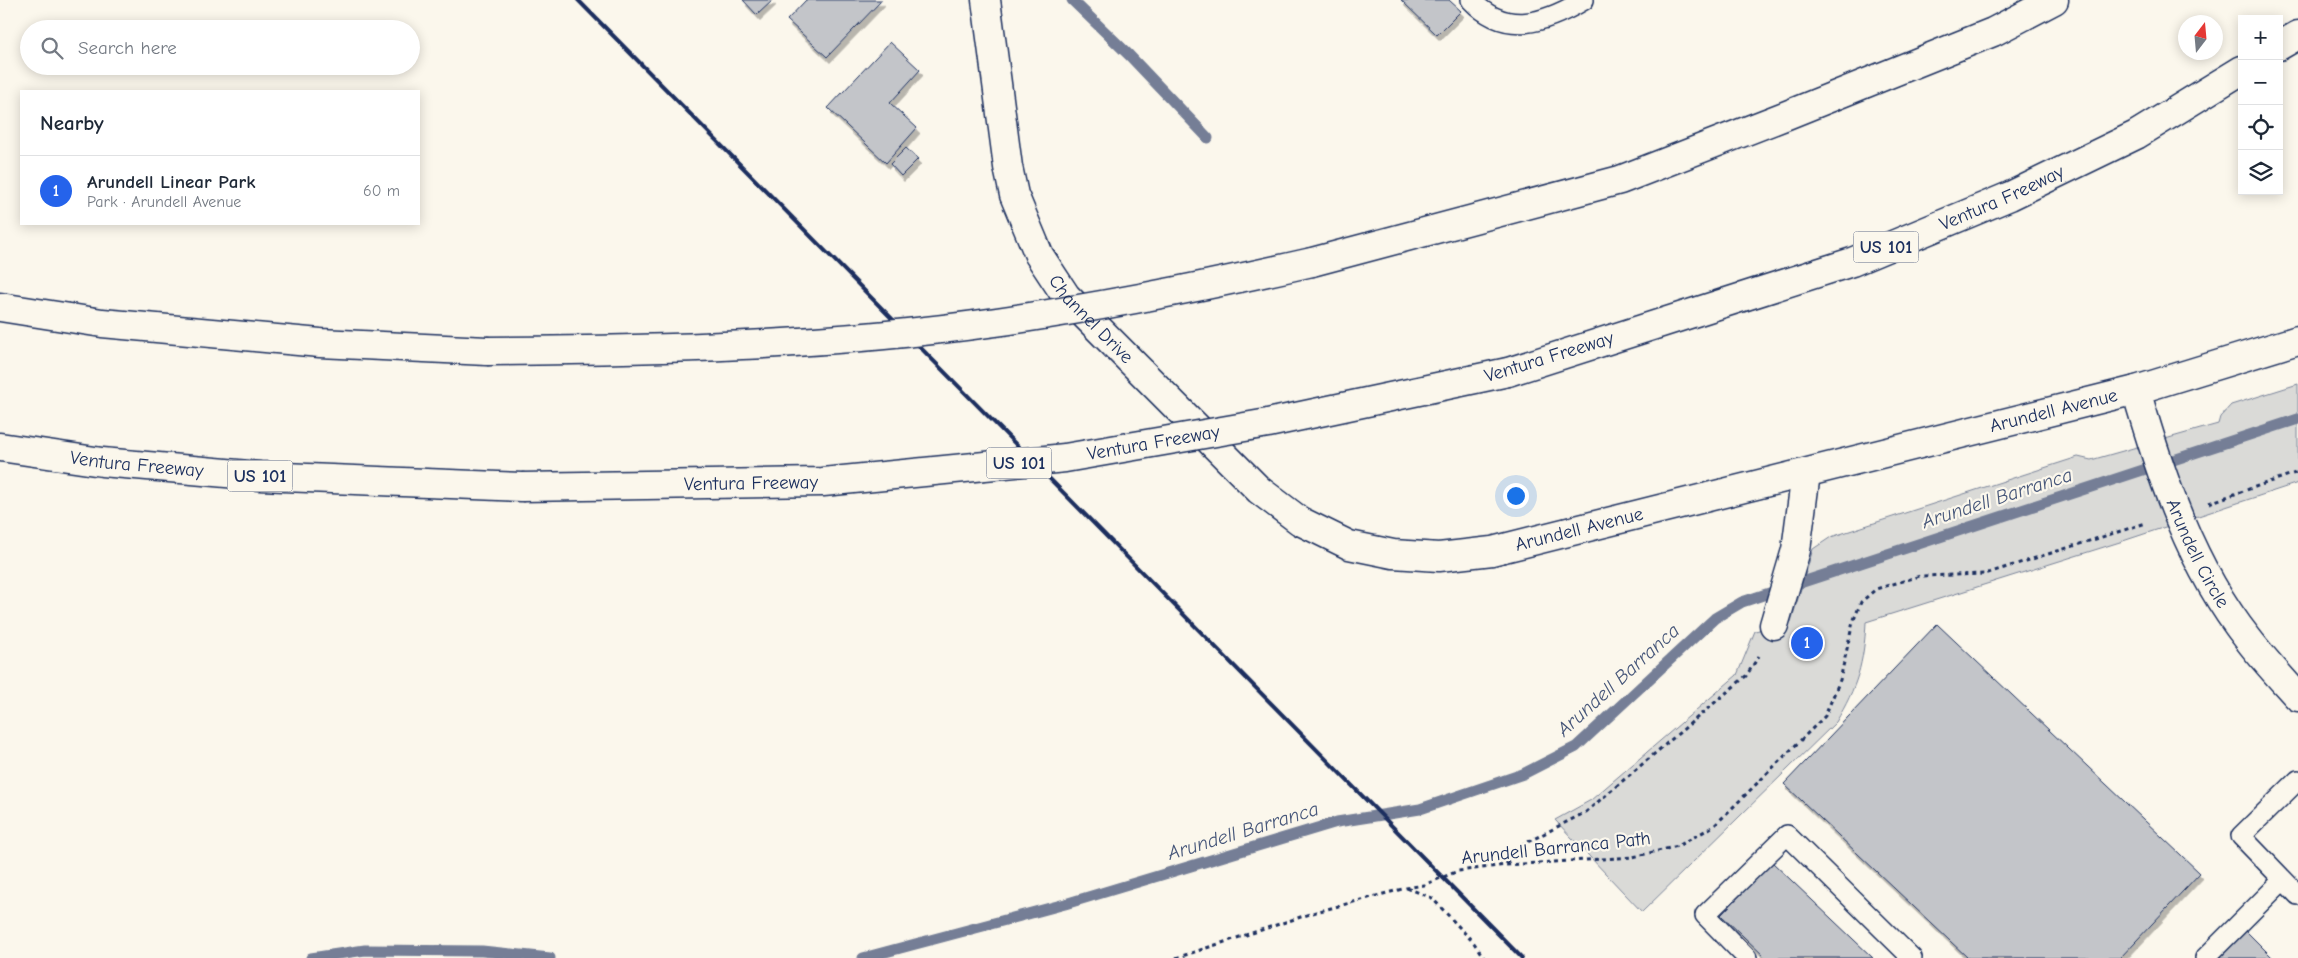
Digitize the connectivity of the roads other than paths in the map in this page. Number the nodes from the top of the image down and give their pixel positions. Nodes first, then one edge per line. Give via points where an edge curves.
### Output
1 (986, 0) edge
2 (1471, 0) edge
3 (1584, 0) edge
4 (2054, 0) edge
5 (2298, 35) edge
6 (2283, 44) edge
7 (2238, 72) edge
8 (0, 307) edge
9 (2298, 340) edge
10 (2136, 390) junction
11 (0, 447) edge
12 (1806, 473) junction
13 (1349, 545) joint
14 (1774, 625) road end
15 (2298, 697) edge
16 (2298, 780) edge
17 (2283, 880) junction
18 (2298, 895) edge
19 (1747, 958) edge
20 (1912, 958) edge
21 (2205, 958) edge

1 - 13 main road, Channel Drive via 1014,195 1039,255 1066,296 1259,490 1300,521
2 - 3 lane via 1500,22 1522,23 1563,12
4 - 8 main road, bridge via 1993,32 1620,180 1312,262 1183,291 994,322 844,338 646,350 487,351 291,340 102,323
5 - 6 main road
7 - 11 main road, Ventura Freeway / US 101, bridge via 2136,135 2010,196 1861,258 1508,372 1268,423 1065,458 822,482 522,487 260,476 102,462
9 - 10 main road, Arundell Avenue
10 - 12 main road, Arundell Avenue
10 - 15 main road, Arundell Circle via 2168,492 2210,582 2247,638
12 - 13 main road, Arundell Avenue via 1492,551 1439,557 1394,554
12 - 14 main road via 1796,550
16 - 17 lane via 2241,836
17 - 18 lane
17 - 21 lane
19 - 20 lane via 1705,915 1787,835

